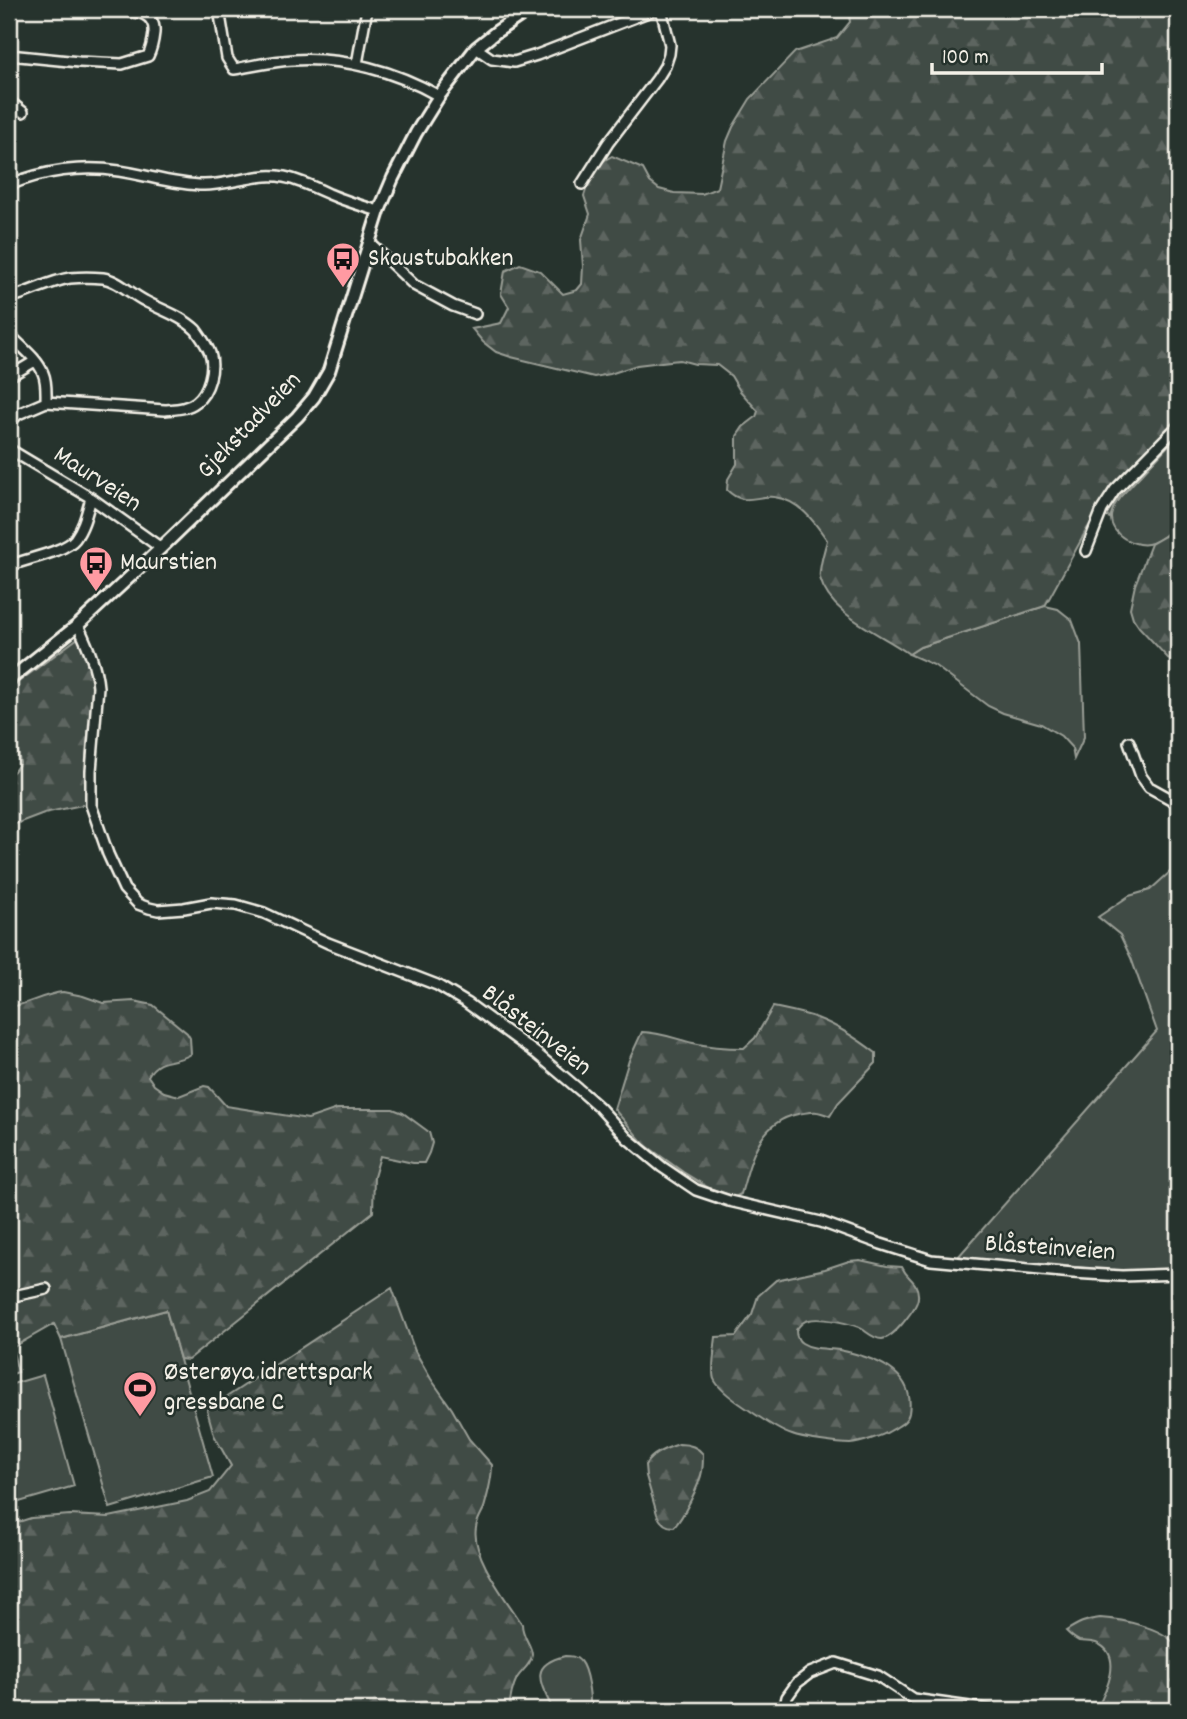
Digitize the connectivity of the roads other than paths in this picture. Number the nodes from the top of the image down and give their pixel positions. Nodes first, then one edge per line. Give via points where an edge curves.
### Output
1 (115, 9) edge
2 (219, 9) edge
3 (367, 9) edge
4 (530, 9) edge
5 (656, 9) edge
6 (661, 9) edge
7 (476, 48) junction
8 (9, 55) edge
9 (357, 64) junction
10 (439, 96) junction
11 (9, 101) edge
12 (23, 112) dead end
13 (582, 184) dead end
14 (9, 185) edge
15 (379, 211) junction
16 (369, 242) junction
17 (9, 298) edge
18 (475, 314) dead end
19 (9, 334) edge
20 (35, 361) junction
21 (9, 375) edge
22 (46, 402) junction
23 (9, 423) edge
24 (1178, 426) edge
25 (9, 449) edge
26 (91, 498) junction
27 (162, 548) junction
28 (1086, 551) dead end
29 (9, 566) edge
30 (78, 625) junction
31 (9, 680) edge
32 (1129, 742) dead end
33 (1178, 803) edge
34 (1178, 1274) edge
35 (47, 1289) dead end
36 (9, 1297) edge
37 (784, 1710) edge
38 (991, 1710) edge

1 - 8 street via 149,16 155,27 148,56 122,64
2 - 9 street via 227,58 234,69 293,60
3 - 9 street
4 - 7 street, Gjekstadveien
5 - 7 street via 514,62 492,59
6 - 13 street via 670,45 665,66
7 - 10 street, Gjekstadveien
9 - 10 street
10 - 15 street, Gjekstadveien via 403,157
11 - 12 street
14 - 15 street via 89,168 202,185 275,176
15 - 16 street, Gjekstadveien
16 - 18 street via 414,285
16 - 27 street, Gjekstadveien via 329,372 314,397
17 - 22 street via 69,278 105,278 182,319 211,355 205,391 182,408
19 - 20 street
20 - 21 street
20 - 22 street via 44,374
22 - 23 street
24 - 28 street via 1115,490
25 - 26 street, Maurveien
26 - 27 street, Maurveien
26 - 29 street via 86,517 66,547
27 - 30 street, Gjekstadveien
30 - 31 street, Gjekstadveien
30 - 34 street, Blåsteinveien via 98,687 91,805 113,866 138,904 158,910 211,903 264,912 328,943 437,985 537,1054 662,1167 696,1189 729,1201 821,1222 931,1260 1097,1275
32 - 33 street via 1149,787
35 - 36 street
37 - 38 street via 797,1683 836,1662 878,1676 913,1699

